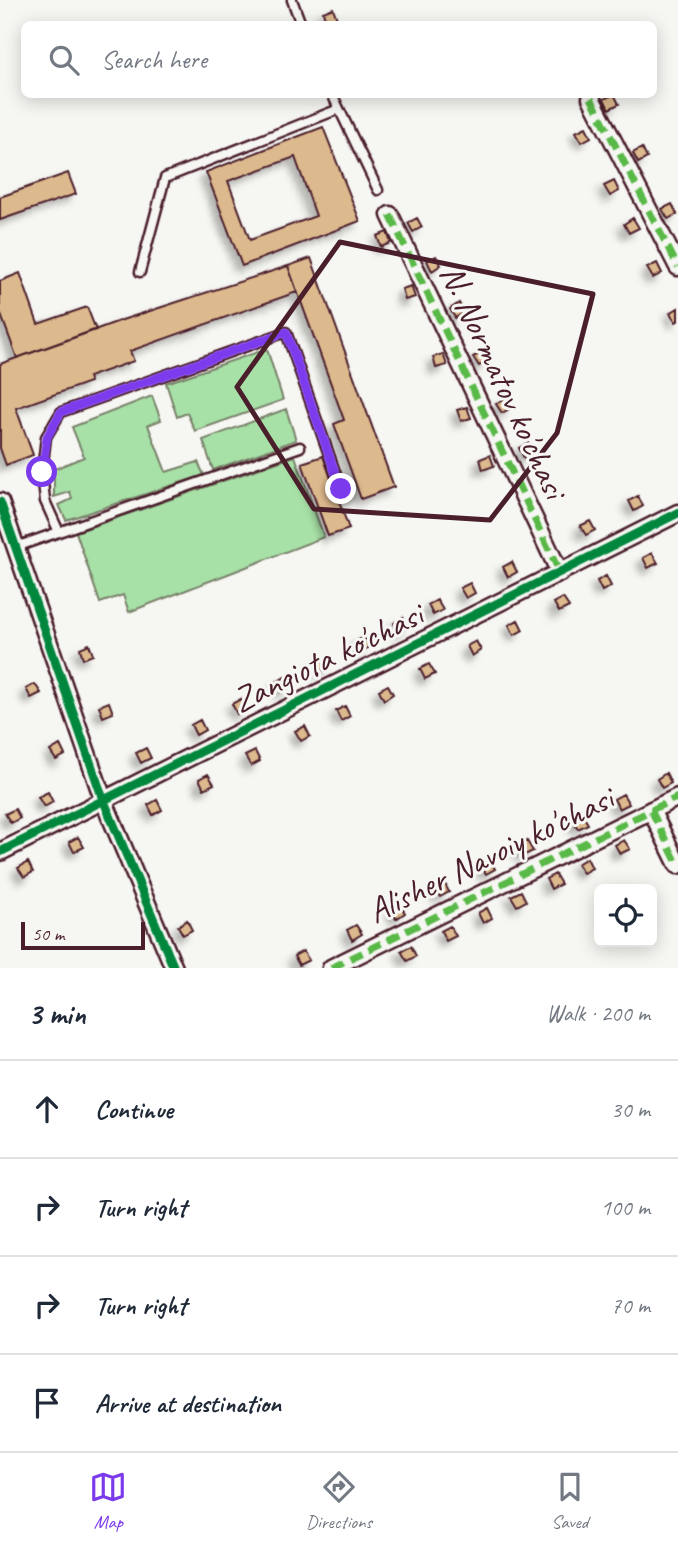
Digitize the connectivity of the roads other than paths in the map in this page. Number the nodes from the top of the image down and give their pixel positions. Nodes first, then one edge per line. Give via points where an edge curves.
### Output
1 (292, 0) edge
2 (301, 21) edge
3 (334, 98) edge
4 (591, 98) dead end
5 (339, 109) junction
6 (378, 190) dead end
7 (390, 215) dead end
8 (678, 267) edge
9 (139, 272) dead end
10 (300, 447) dead end
11 (341, 489) dead end
12 (0, 502) edge
13 (678, 513) edge
14 (59, 532) junction
15 (16, 547) junction
16 (560, 573) junction
17 (678, 797) edge
18 (103, 799) junction
19 (651, 810) junction
20 (0, 852) edge
21 (678, 865) edge
22 (174, 968) edge
23 (331, 968) edge

1 - 2 lane
3 - 5 lane
4 - 8 street
5 - 6 lane
5 - 9 lane via 165,178
7 - 16 street, N. Normatov ko'chasi
10 - 14 lane
11 - 14 lane via 286,332 61,412 47,437 42,472 45,501
12 - 15 street
13 - 16 street, Zangiota ko'chasi
14 - 15 lane
15 - 18 street
16 - 18 street, Zangiota ko'chasi
17 - 19 street, Alisher Navoiy ko'chasi
18 - 20 street, Zangiota ko'chasi
18 - 22 street
19 - 21 street
19 - 23 street, Alisher Navoiy ko'chasi

